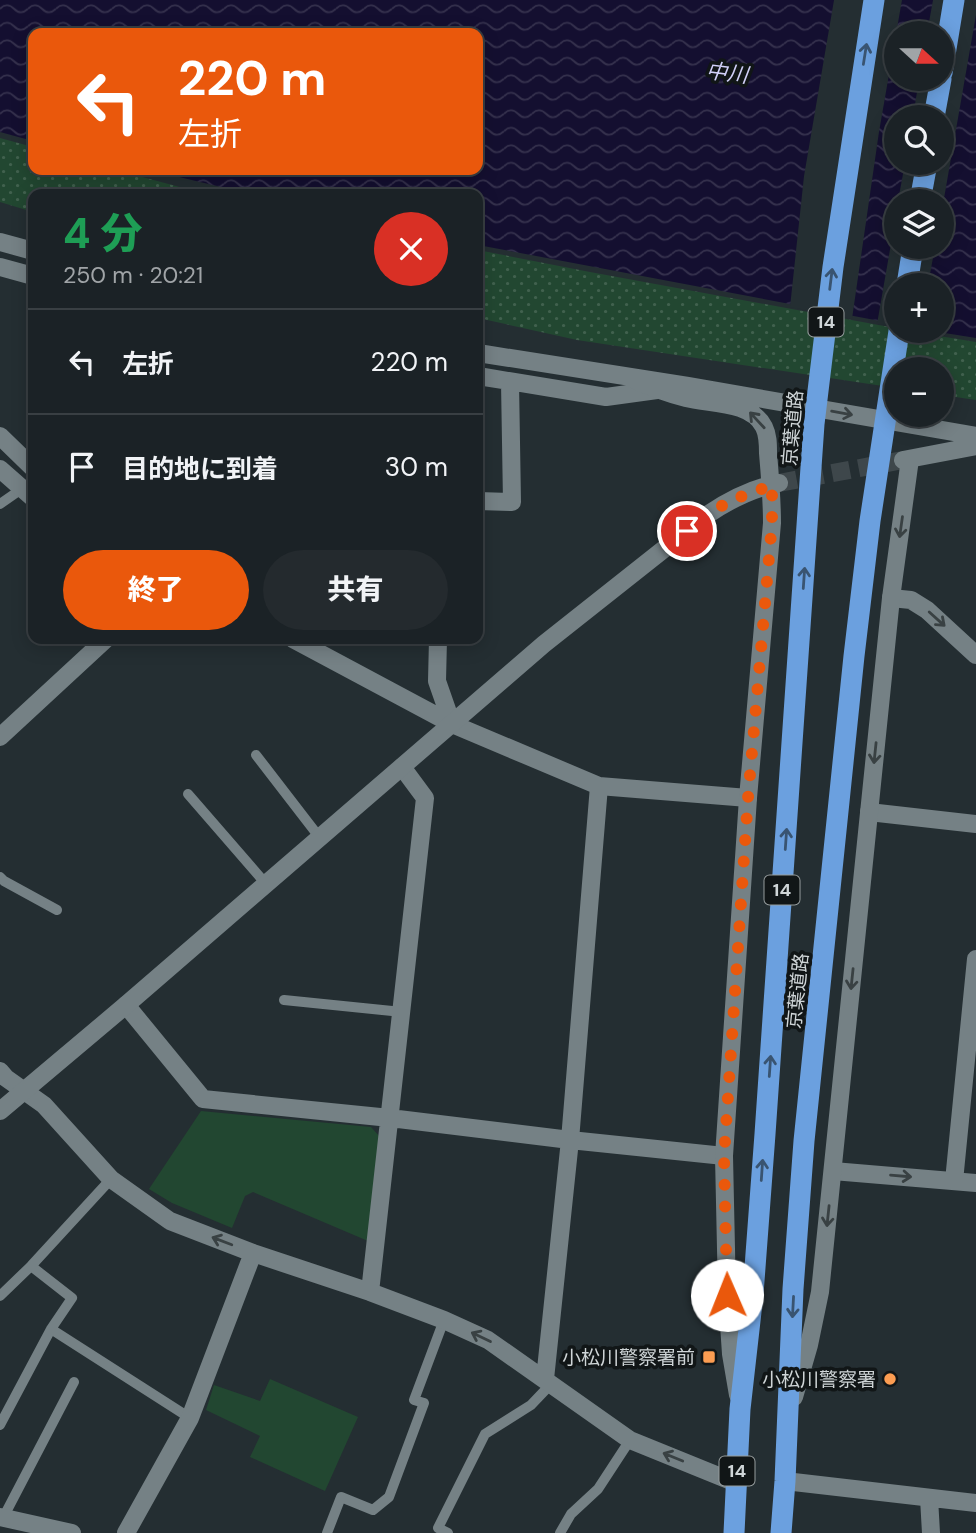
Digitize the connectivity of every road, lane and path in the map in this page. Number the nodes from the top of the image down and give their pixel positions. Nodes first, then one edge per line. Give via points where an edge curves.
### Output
1 (874, 0) edge
2 (954, 0) edge
3 (951, 21) edge
4 (0, 242) edge
5 (28, 250) edge
6 (0, 267) edge
7 (28, 274) edge
8 (897, 343) edge
9 (483, 354) edge
10 (483, 377) edge
11 (630, 378) junction
12 (510, 382) junction
13 (657, 390) junction
14 (0, 436) edge
15 (976, 436) edge
16 (976, 446) edge
17 (28, 463) edge
18 (0, 469) edge
19 (775, 484) junction
20 (28, 493) edge
21 (483, 501) edge
22 (0, 504) edge
23 (891, 598) junction
24 (101, 644) edge
25 (302, 644) edge
26 (438, 644) edge
27 (976, 655) edge
28 (452, 724) junction
29 (0, 737) edge
30 (256, 755) dead end
31 (402, 767) junction
32 (599, 786) junction
33 (188, 794) dead end
34 (748, 798) junction
35 (869, 812) junction
36 (976, 824) edge
37 (320, 838) junction
38 (0, 877) edge
39 (266, 884) junction
40 (57, 910) dead end
41 (976, 958) edge
42 (284, 1000) dead end
43 (126, 1006) junction
44 (974, 1008) edge
45 (402, 1012) junction
46 (0, 1071) edge
47 (25, 1091) junction
48 (0, 1111) edge
49 (390, 1118) junction
50 (570, 1140) junction
51 (724, 1156) junction
52 (833, 1171) junction
53 (111, 1179) junction
54 (954, 1181) junction
55 (976, 1183) edge
56 (253, 1253) junction
57 (31, 1266) junction
58 (370, 1292) junction
59 (0, 1296) edge
60 (444, 1320) junction
61 (51, 1329) junction
62 (74, 1381) dead end
63 (548, 1381) junction
64 (740, 1409) junction
65 (788, 1417) junction
66 (190, 1418) junction
67 (0, 1425) edge
68 (630, 1440) junction
69 (785, 1481) junction
70 (736, 1483) junction
71 (929, 1498) junction
72 (976, 1503) edge
73 (2, 1518) edge
74 (72, 1533) edge
75 (126, 1533) edge
76 (327, 1533) edge
77 (448, 1533) edge
78 (560, 1533) edge
79 (734, 1533) edge
80 (781, 1533) edge
81 (932, 1533) edge

64 -> 1 highway, 京葉道路 / 14 via 753,1294 816,411 834,254
2 - 3 highway
4 - 5 street
6 - 7 street
8 -> 65 highway, 京葉道路 / 14 via 854,656 804,1141
9 - 11 street
10 - 12 street
11 - 13 street
11 -> 15 street
12 - 13 street via 606,397
12 - 21 street via 512,502
19 -> 13 street via 767,435 750,412
14 - 17 street
16 -> 23 street via 907,460
18 - 20 street
19 - 28 street via 727,502 707,515 544,644
19 - 34 street
20 - 22 lane
23 -> 27 street via 911,600 927,610
23 -> 35 street
24 - 29 street
25 - 28 street
26 - 28 street via 437,681
28 - 31 street
28 - 32 street
30 - 37 lane
31 - 37 street
31 - 45 street via 425,798
32 - 34 street
32 - 50 street
33 - 39 lane
34 - 51 street
35 - 36 street
35 -> 52 street
37 - 39 street
38 - 40 lane
39 - 43 street
41 - 44 street
42 - 45 lane
43 - 47 street
43 - 49 street via 203,1099
44 - 54 street
45 - 49 street
46 - 47 street
47 - 48 street
47 - 53 street via 44,1105
49 - 50 street
49 - 58 street
50 - 51 street
50 - 63 street
51 - 64 street via 727,1295
52 -> 54 street
52 -> 65 street via 820,1292
56 -> 53 street via 170,1221
53 - 57 lane
54 - 55 street
56 - 58 street
56 - 66 street
57 - 59 lane
57 - 61 lane via 72,1298
58 - 60 street
63 -> 60 street via 488,1340
60 - 76 lane via 414,1399 424,1403 389,1497 373,1510 341,1497
61 - 66 lane
61 - 67 lane
62 - 73 lane
63 - 68 street
63 - 77 lane via 531,1405 485,1434 438,1528
64 - 70 highway, 京葉道路 / 14
65 - 69 highway, 京葉道路 / 14
66 - 75 street
70 -> 68 street
68 - 78 lane via 598,1489 571,1514
69 - 71 street
69 - 80 highway, 京葉道路 / 14
70 - 79 highway, 京葉道路 / 14
71 - 72 street
71 - 81 street
73 - 74 street

